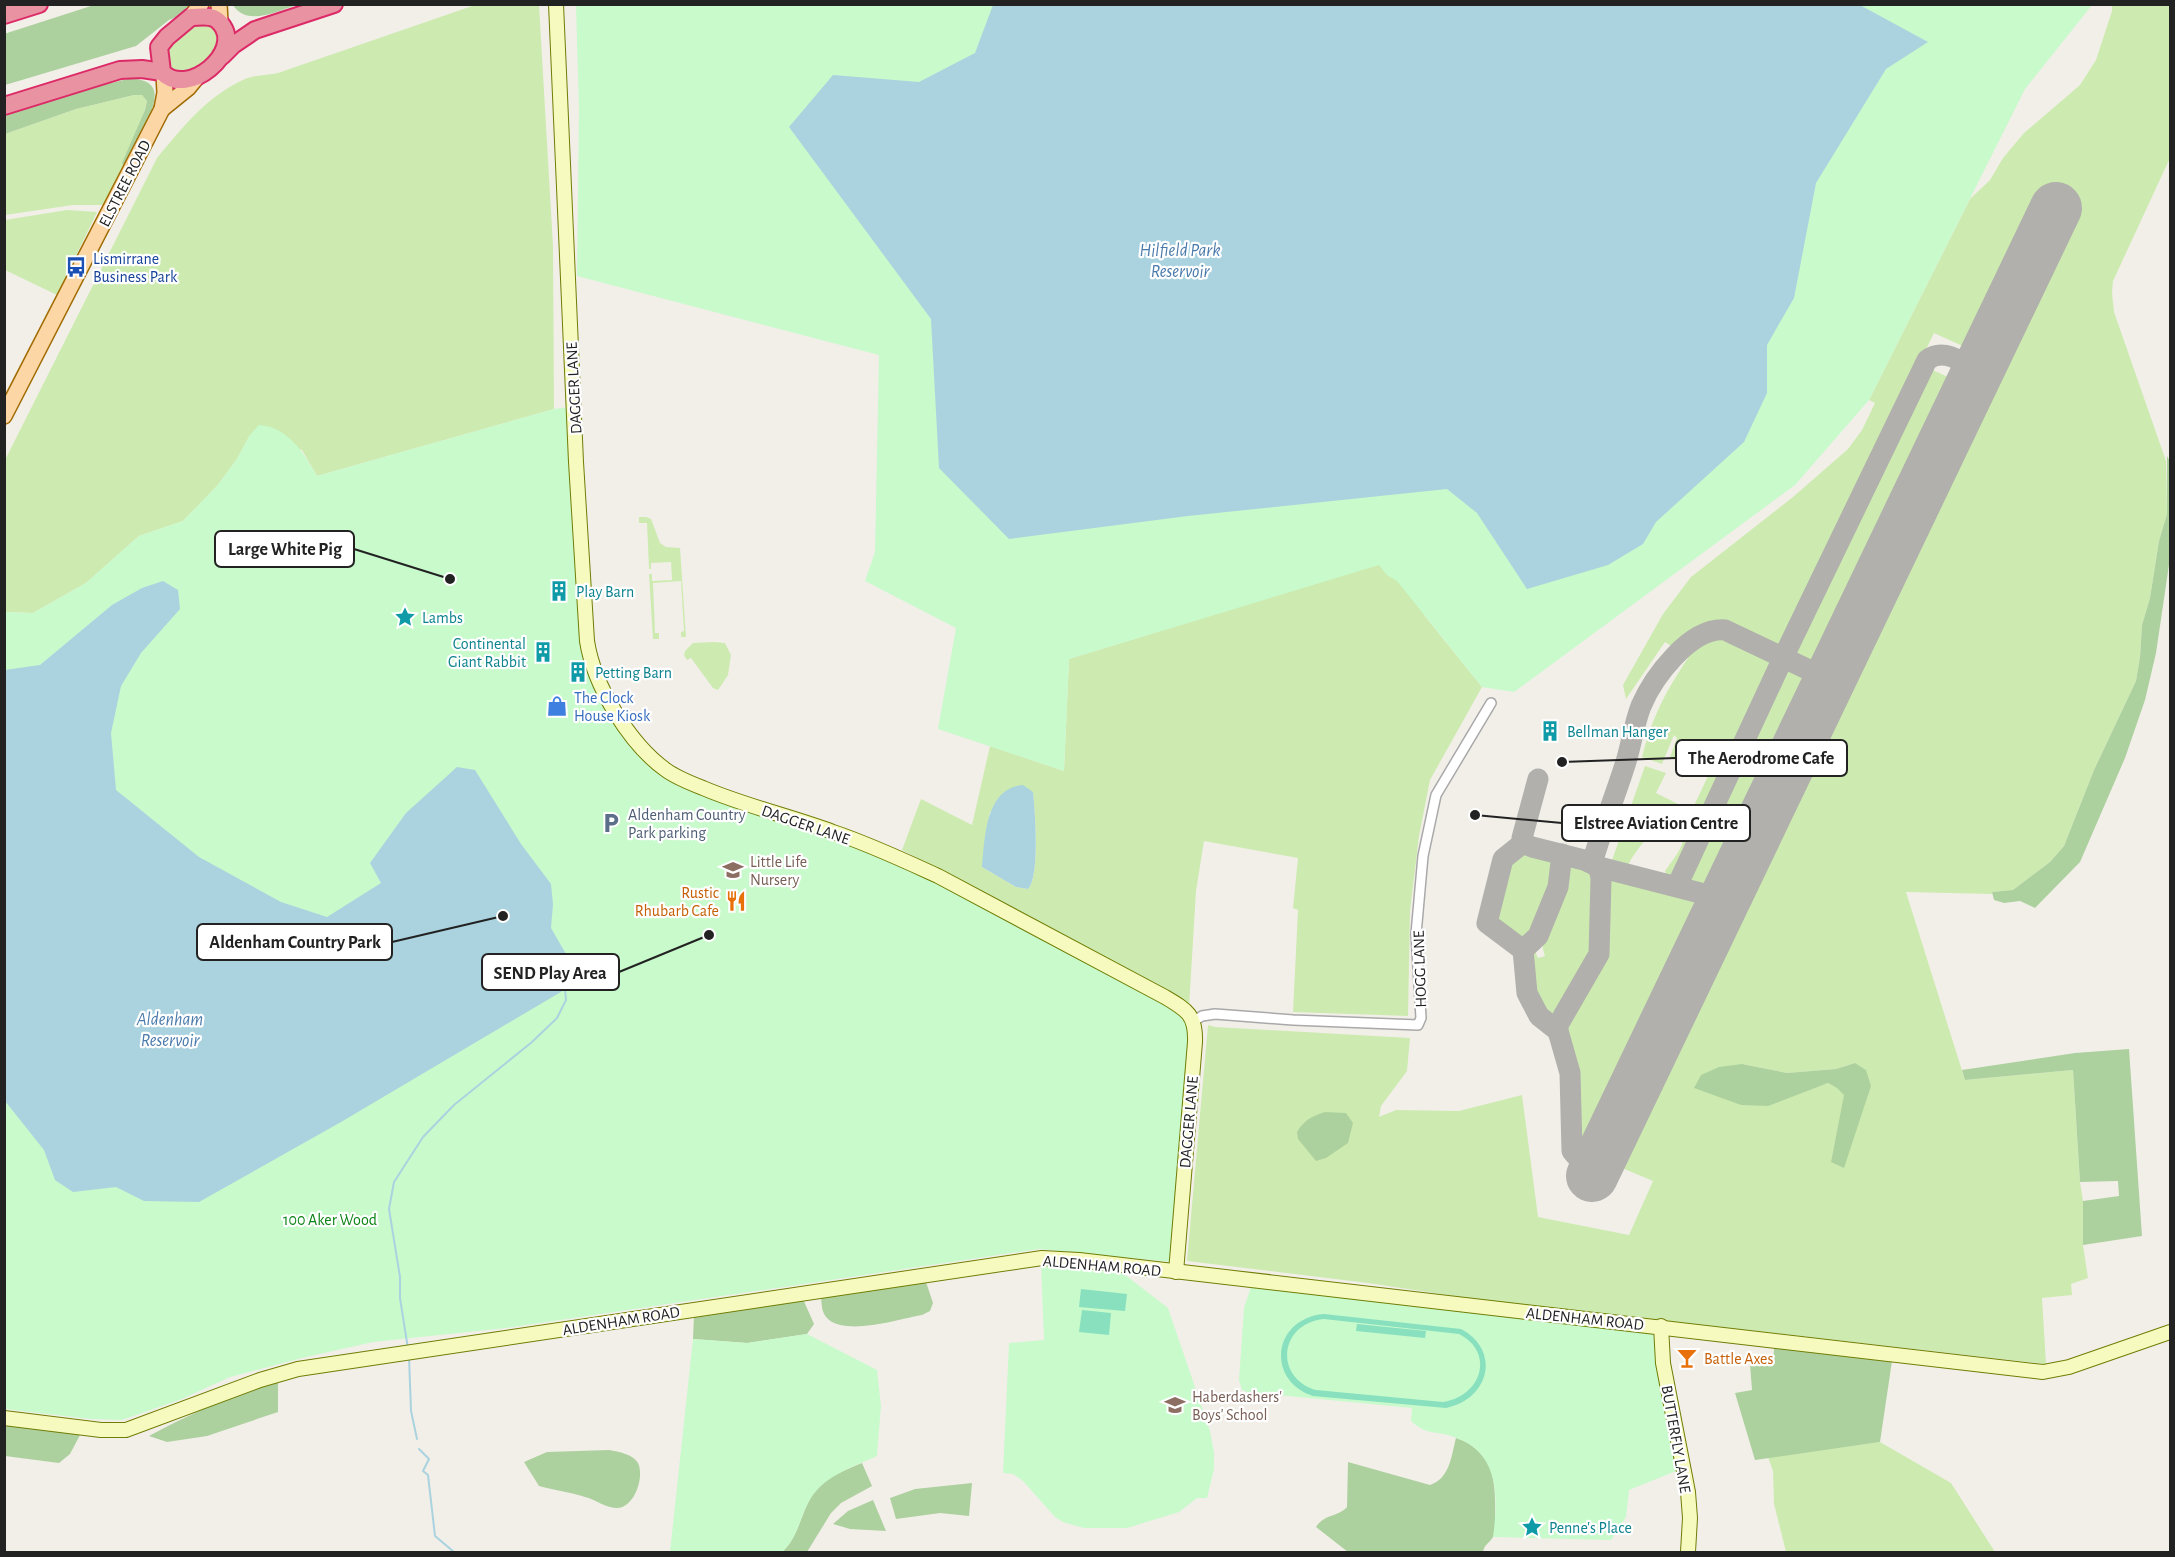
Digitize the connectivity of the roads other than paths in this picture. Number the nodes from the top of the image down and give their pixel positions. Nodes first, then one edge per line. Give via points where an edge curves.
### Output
1 (39, 4) edge
2 (219, 4) edge
3 (334, 4) edge
4 (555, 4) edge
5 (196, 11) edge
6 (4, 15) edge
7 (221, 24) junction
8 (255, 30) junction
9 (159, 47) junction
10 (221, 57) junction
11 (120, 70) junction
12 (163, 73) junction
13 (197, 77) junction
14 (4, 106) edge
15 (162, 109) junction
16 (4, 416) edge
17 (1491, 703) dead end
18 (1194, 1021) junction
19 (1176, 1272) junction
20 (1660, 1326) junction
21 (2170, 1332) edge
22 (4, 1418) edge
23 (1688, 1552) edge

1 - 6 highway
2 - 7 main road
3 - 8 highway
4 - 18 street, DAGGER LANE via 587,641 597,679 621,721 662,766 684,781 833,832 918,867 1184,1008
5 - 7 highway
5 - 9 highway
7 - 8 highway
7 - 10 highway via 226,43
8 - 10 highway
9 - 11 highway
9 - 12 highway
10 - 13 highway
11 - 12 highway
11 - 14 highway
12 - 13 highway via 178,80
12 - 15 main road, ELSTREE ROAD
13 - 15 main road, ELSTREE ROAD
15 - 16 main road, ELSTREE ROAD
17 - 18 street, HOGG LANE via 1436,795 1423,856 1416,934 1421,1018 1418,1025 1215,1014
18 - 19 street, DAGGER LANE
19 - 20 street, ALDENHAM ROAD
19 - 22 street, ALDENHAM ROAD via 1042,1258 298,1369 126,1430
20 - 21 street, ALDENHAM ROAD via 2043,1371 2069,1367
20 - 23 street, BUTTERFLY LANE via 1688,1492

